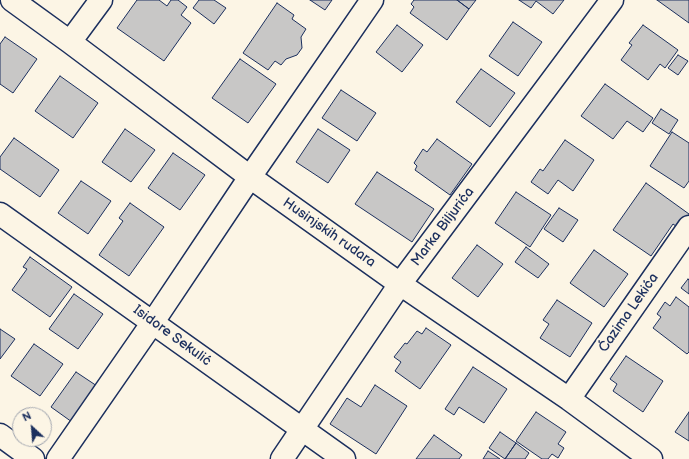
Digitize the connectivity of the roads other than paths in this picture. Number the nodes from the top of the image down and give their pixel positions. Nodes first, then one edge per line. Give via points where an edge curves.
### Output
1 (12, 0) edge
2 (101, 0) edge
3 (372, 0) edge
4 (612, 0) edge
5 (70, 42) junction
6 (250, 177) junction
7 (0, 214) edge
8 (689, 227) edge
9 (400, 284) junction
10 (153, 322) junction
11 (569, 399) junction
12 (301, 429) junction
13 (0, 436) edge
14 (33, 459) edge
15 (58, 459) edge
16 (282, 459) edge
17 (344, 459) edge
18 (651, 459) edge

1 - 5 street, Husinjskih rudara
2 - 5 street
3 - 6 street
4 - 9 street, Marka Biljurića
5 - 6 street, Husinjskih rudara
6 - 9 street, Husinjskih rudara
6 - 10 street
7 - 10 street, Isidore Sekulić
8 - 11 street, Ćazima Lekića
9 - 11 street, Husinjskih rudara
9 - 12 street, Marka Biljurića
10 - 12 street, Isidore Sekulić
10 - 15 street
11 - 18 street, Husinjskih rudara
12 - 16 street, Marka Biljurića
12 - 17 street, Isidore Sekulić
13 - 14 street

